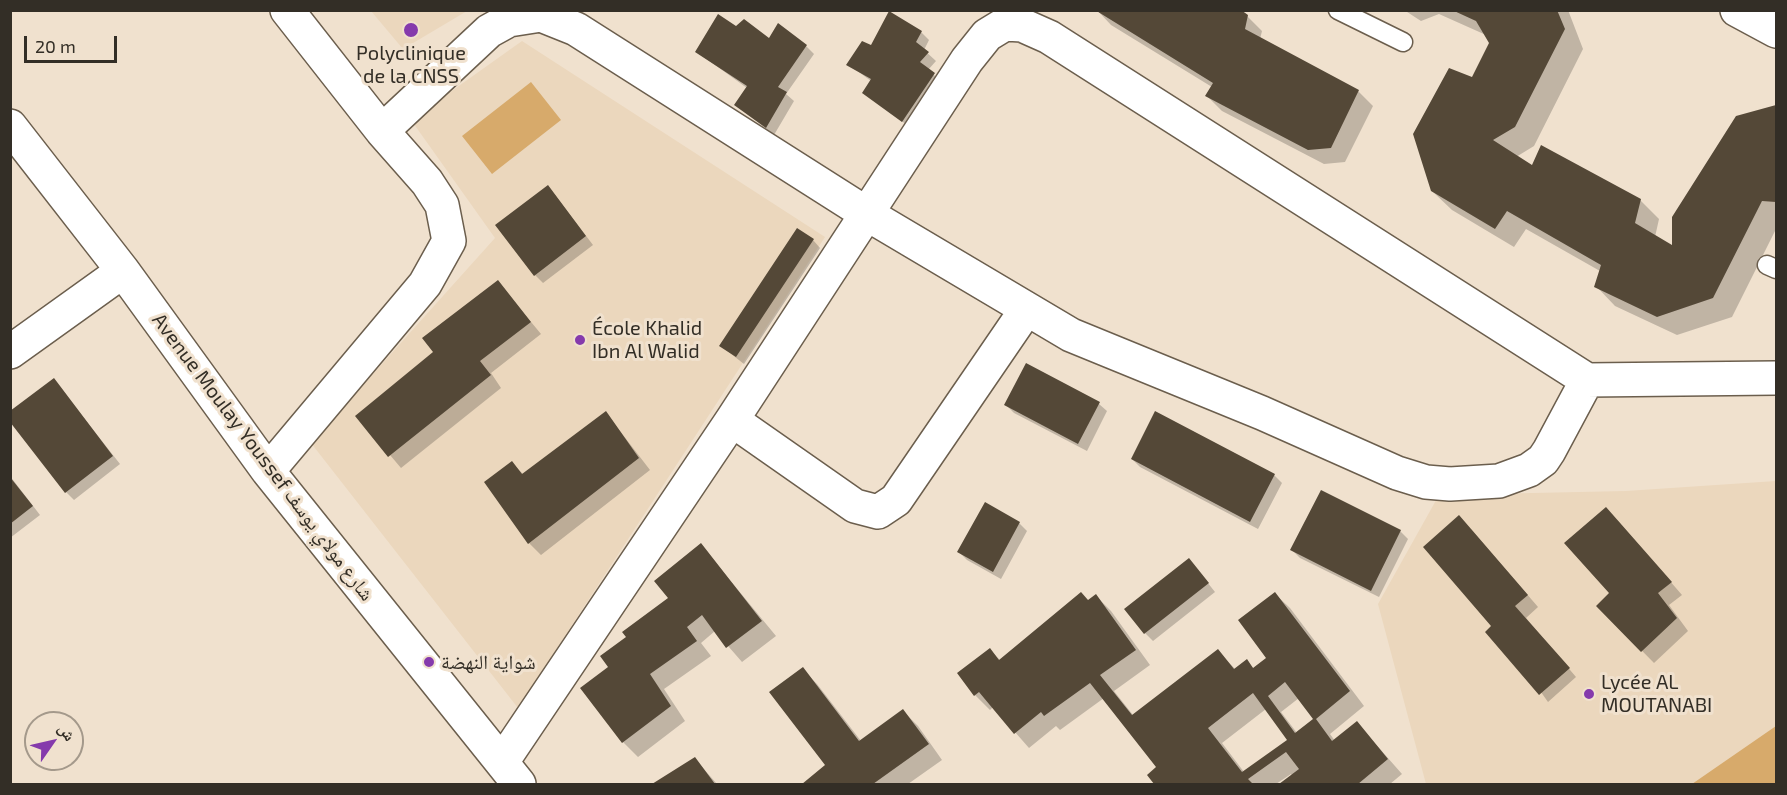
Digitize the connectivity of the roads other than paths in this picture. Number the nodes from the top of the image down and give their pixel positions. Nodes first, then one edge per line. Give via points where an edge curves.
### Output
1 (287, 10) edge
2 (1338, 10) edge
3 (1737, 10) edge
4 (1776, 31) edge
5 (1402, 42) dead end
6 (10, 126) edge
7 (382, 131) junction
8 (867, 214) junction
9 (123, 271) junction
10 (1026, 310) junction
11 (10, 351) edge
12 (1776, 378) edge
13 (1587, 380) junction
14 (732, 420) junction
15 (268, 471) junction
16 (510, 773) edge

1 - 7 street
2 - 5 lane
3 - 4 street
6 - 9 street, Avenue Moulay Youssef شارع مولاي يوسف
7 - 8 street via 489,31 509,20 541,15 576,28
7 - 15 street via 442,205 449,241 424,285
8 - 10 street
8 - 13 street via 987,35 1005,24 1022,25 1049,38
8 - 14 street
9 - 11 street
9 - 15 street, Avenue Moulay Youssef شارع مولاي يوسف
10 - 13 street via 1107,352 1262,413 1360,459 1435,484 1499,481 1529,470 1549,451
10 - 14 street via 896,500 878,512 855,506
12 - 13 street
14 - 16 street
15 - 16 street, Avenue Moulay Youssef شارع مولاي يوسف

